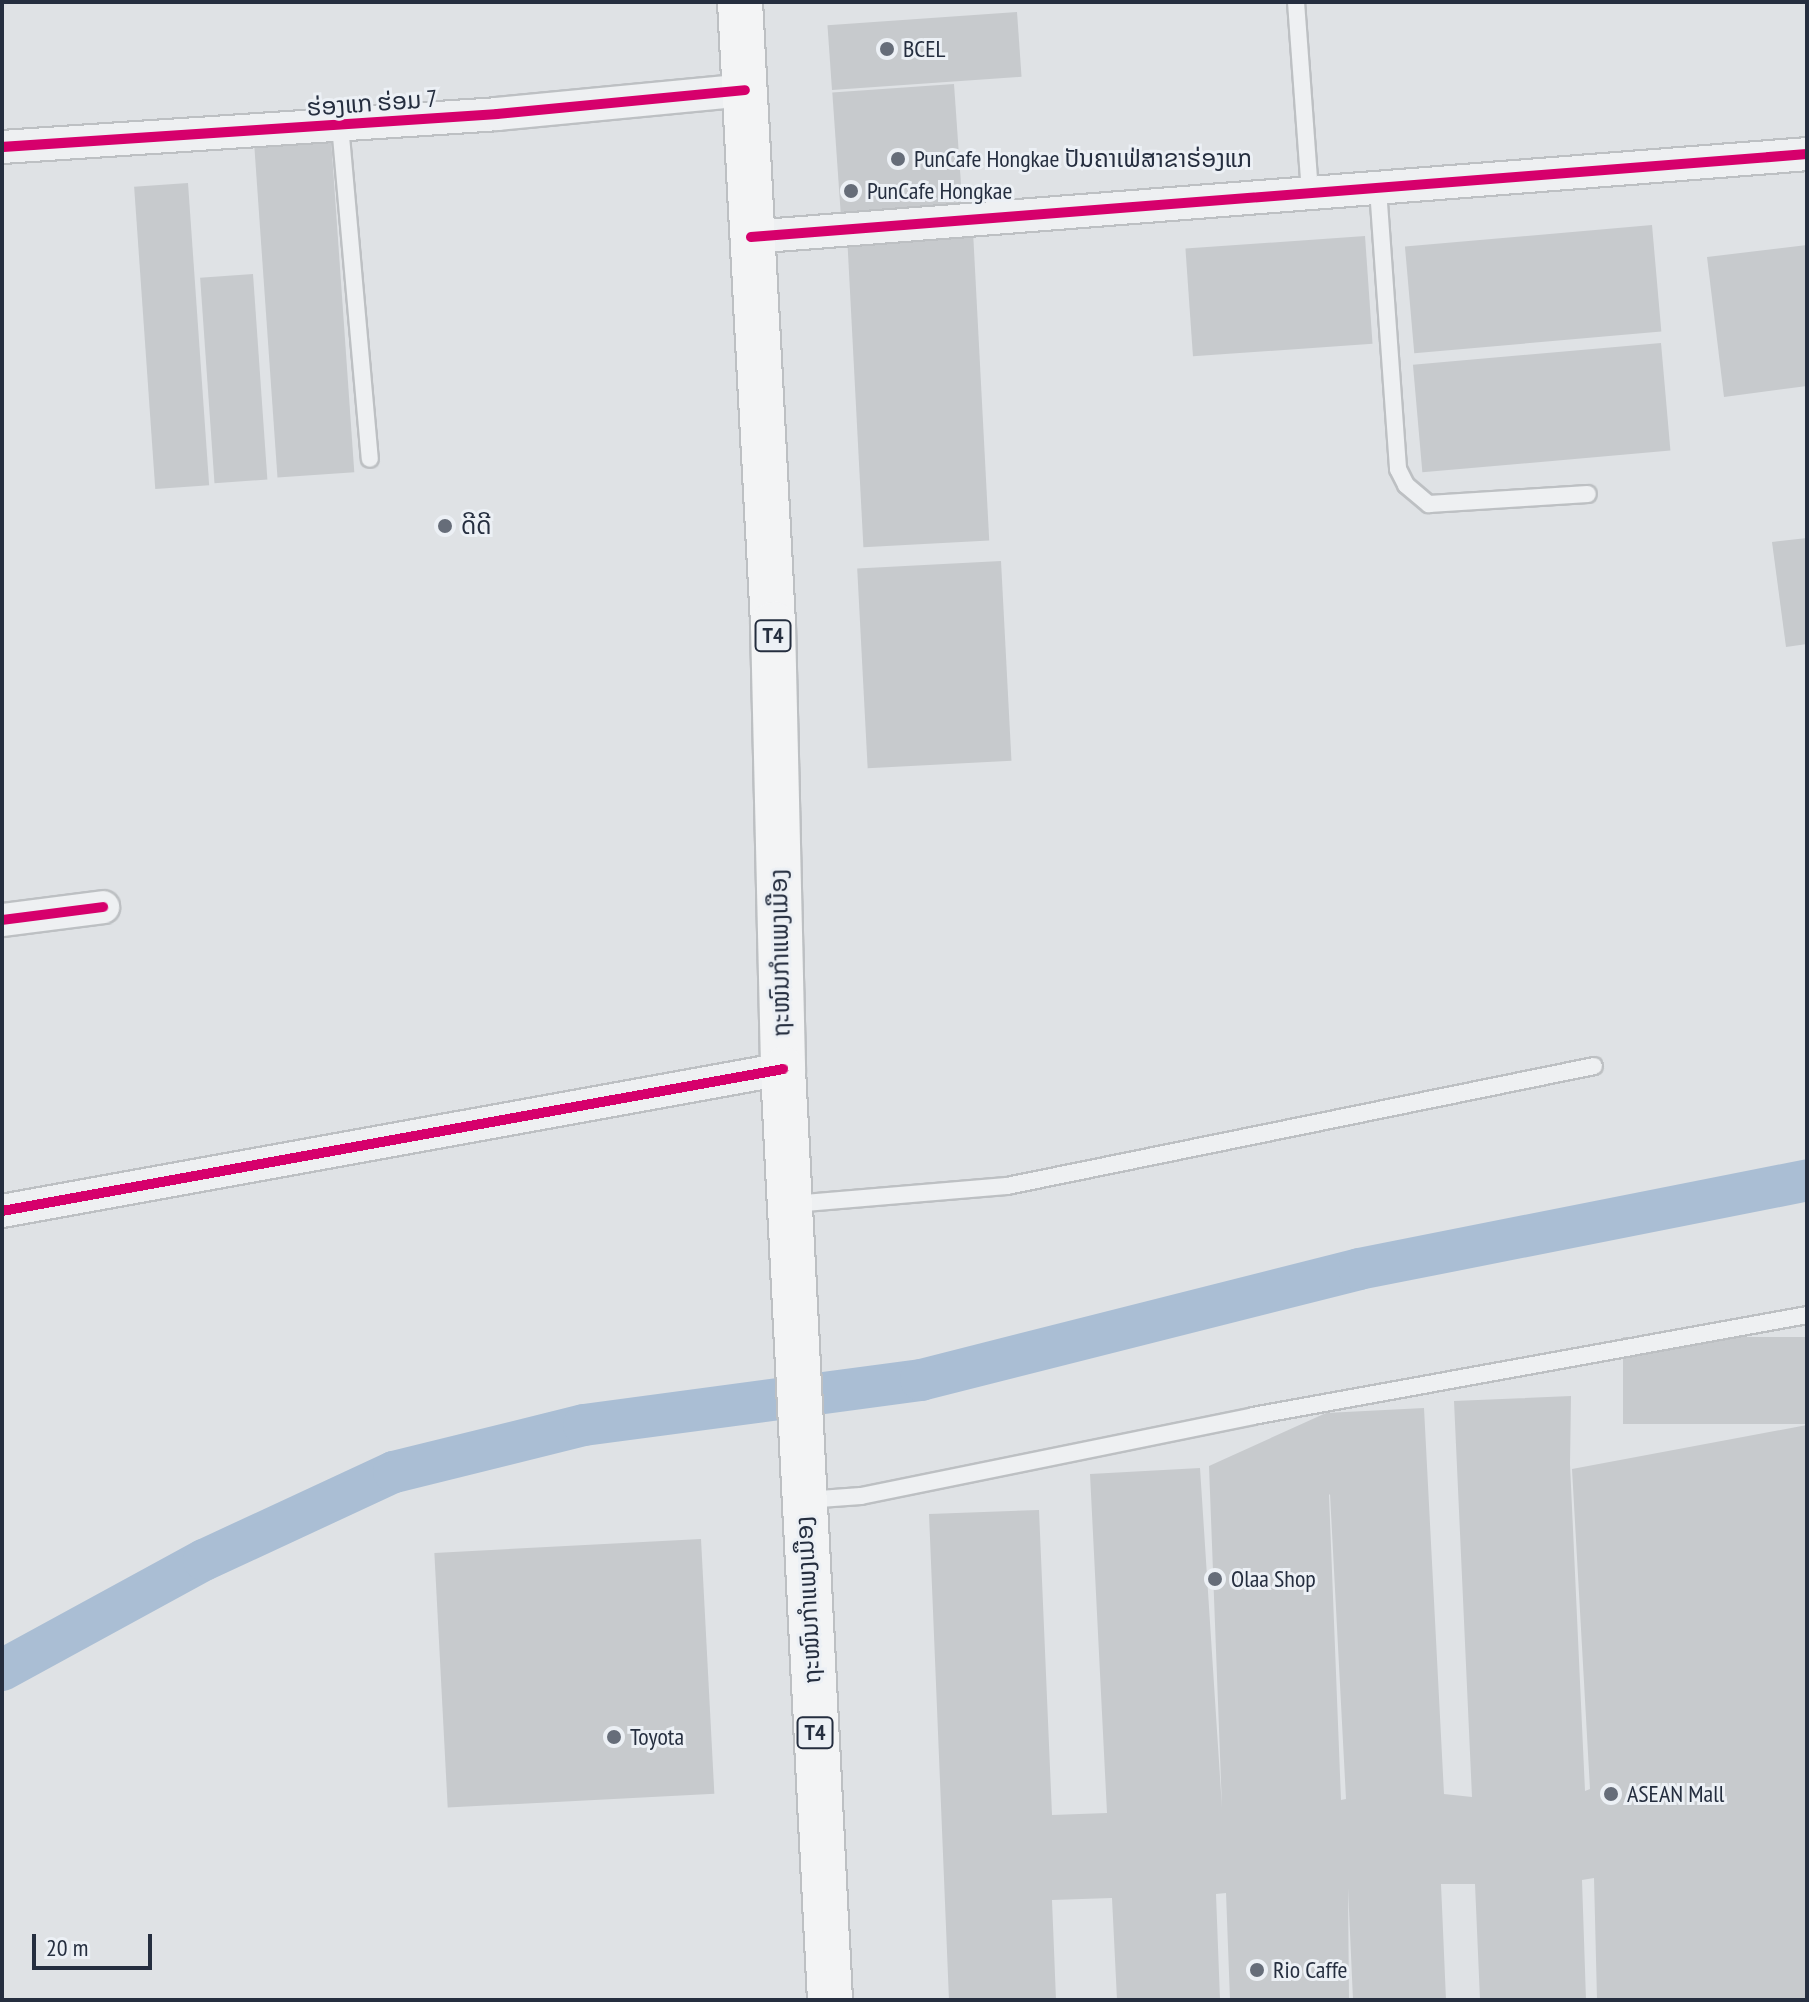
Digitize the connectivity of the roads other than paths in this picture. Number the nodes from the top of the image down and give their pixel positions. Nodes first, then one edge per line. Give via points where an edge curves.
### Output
1 (740, 2) edge
2 (1296, 2) edge
3 (745, 90) junction
4 (340, 125) junction
5 (2, 147) edge
6 (1807, 154) edge
7 (1378, 189) junction
8 (1310, 194) junction
9 (751, 237) junction
10 (370, 459) dead end
11 (1588, 494) dead end
12 (103, 907) dead end
13 (2, 920) edge
14 (1594, 1066) dead end
15 (783, 1069) junction
16 (790, 1204) junction
17 (2, 1211) edge
18 (1807, 1315) edge
19 (802, 1483) junction
20 (830, 2000) edge

1 - 3 main road, ຖະໜົນກຳແພງເມືອງ / T4
2 - 8 lane
3 - 4 street, ຮ່ອງແກ ຮ່ອມ 7
3 - 9 main road, ຖະໜົນກຳແພງເມືອງ / T4
4 - 5 street, ຮ່ອງແກ ຮ່ອມ 7
4 - 10 lane
6 - 7 street
7 - 8 street
7 - 11 lane via 1398,469 1406,485 1429,504
8 - 9 street
9 - 15 main road, ຖະໜົນກຳແພງເມືອງ / T4 via 773,624
12 - 13 street
14 - 16 lane via 1007,1186
15 - 16 main road, ຖະໜົນກຳແພງເມືອງ / T4
15 - 17 street
16 - 19 main road, ຖະໜົນກຳແພງເມືອງ / T4
18 - 19 lane via 1253,1416 861,1496
19 - 20 main road, ຖະໜົນກຳແພງເມືອງ / T4

